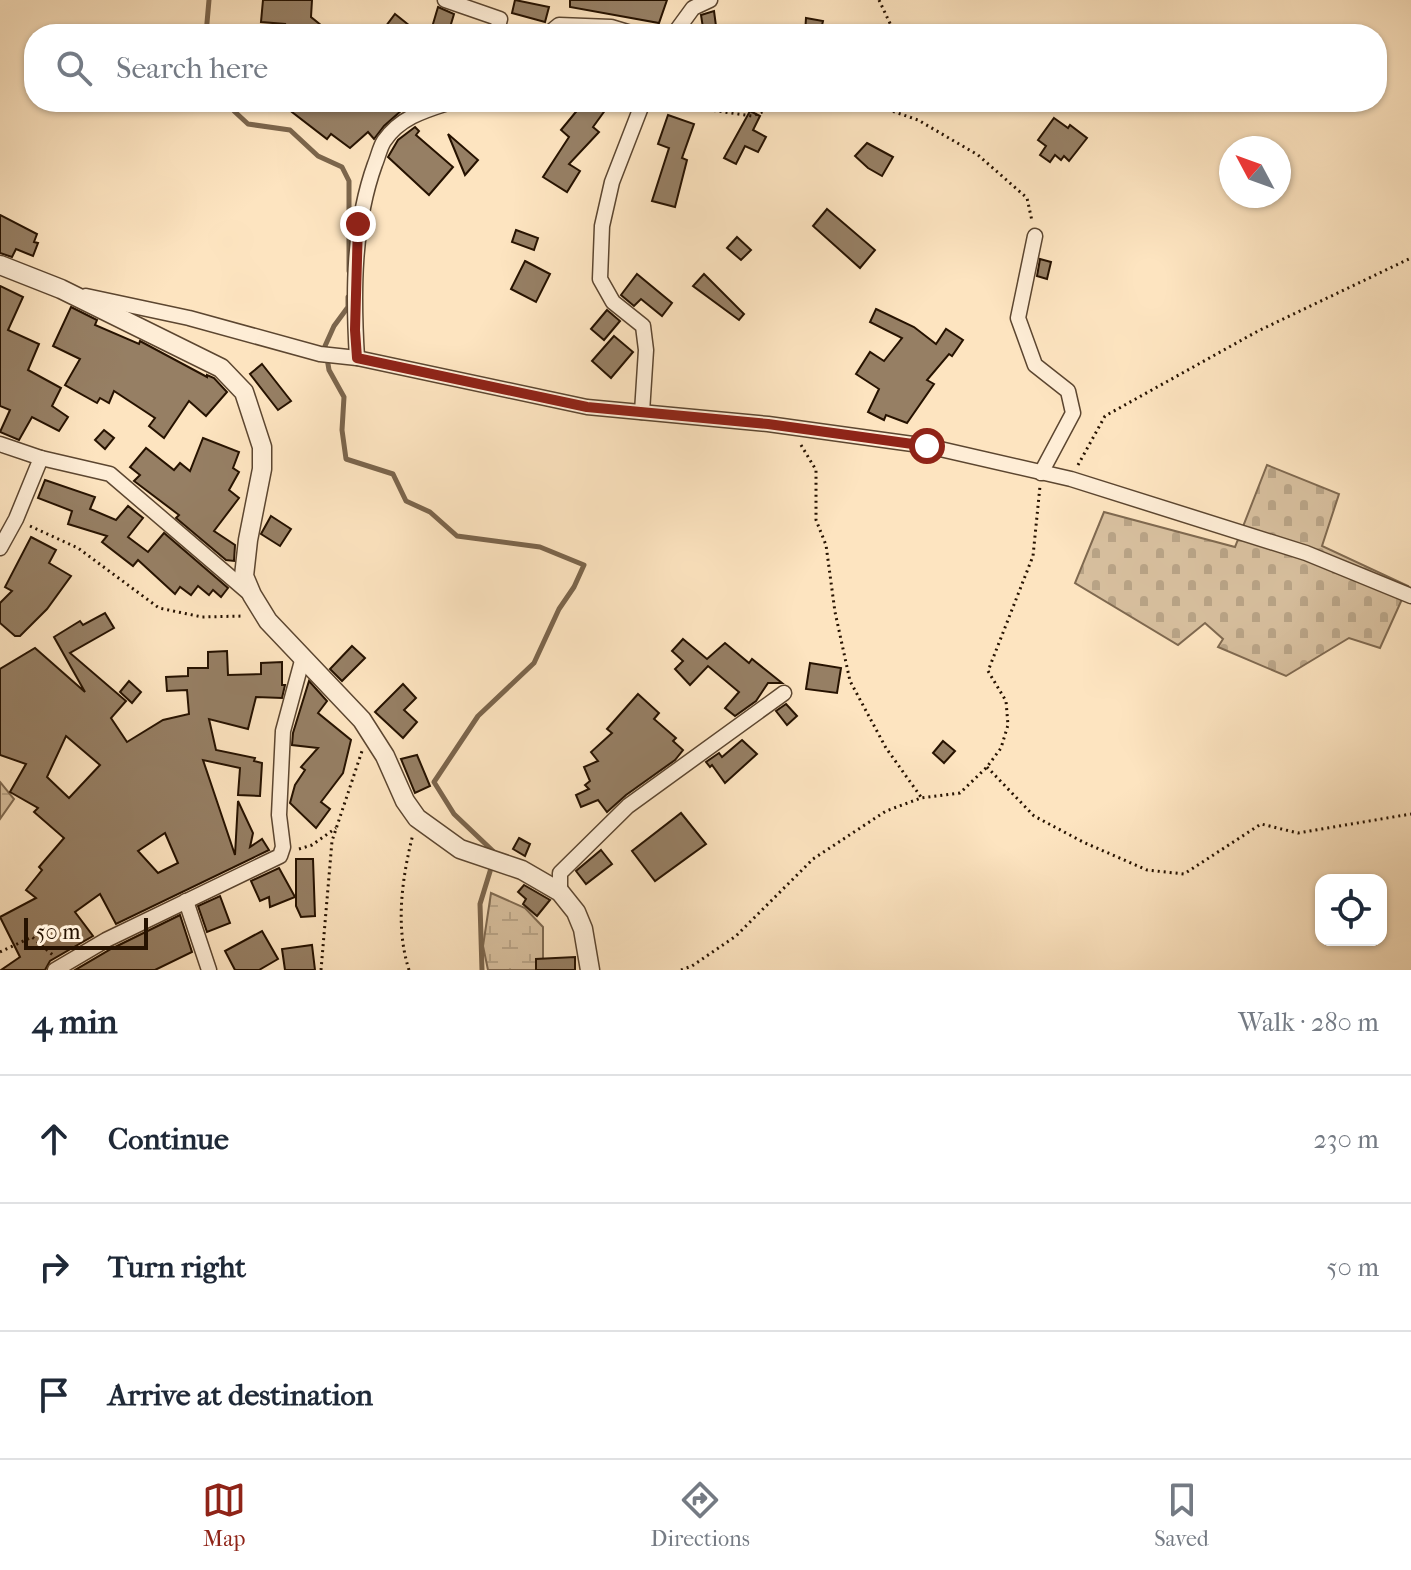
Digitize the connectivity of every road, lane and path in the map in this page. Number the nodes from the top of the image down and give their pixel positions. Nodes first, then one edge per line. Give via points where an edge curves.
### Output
1 (445, 0) edge
2 (710, 0) edge
3 (879, 0) edge
4 (499, 24) edge
5 (681, 24) edge
6 (890, 24) edge
7 (420, 112) edge
8 (639, 112) edge
9 (724, 112) edge
10 (762, 112) edge
11 (895, 112) edge
12 (1035, 236) joint
13 (1411, 258) edge
14 (0, 265) edge
15 (61, 289) junction
16 (357, 358) junction
17 (642, 412) junction
18 (791, 428) junction
19 (0, 444) edge
20 (41, 458) junction
21 (1041, 473) junction
22 (1071, 479) junction
23 (16, 519) junction
24 (0, 548) edge
25 (252, 595) junction
26 (1411, 596) edge
27 (265, 616) junction
28 (303, 657) junction
29 (784, 693) dead end
30 (369, 732) junction
31 (987, 767) junction
32 (921, 798) junction
33 (1411, 814) edge
34 (417, 818) junction
35 (336, 828) junction
36 (280, 856) junction
37 (560, 892) junction
38 (186, 901) junction
39 (0, 952) edge
40 (59, 967) edge
41 (209, 970) edge
42 (321, 970) edge
43 (409, 970) edge
44 (590, 970) edge
45 (681, 970) edge

1 - 4 street via 500,19
2 - 5 street via 693,8
3 - 6 path
7 - 16 street via 383,141 358,224
8 - 17 street via 612,182 602,226 600,279 613,302 643,326
9 - 10 path
11 - 12 path via 978,155 1027,198
12 - 21 street via 1018,318 1035,365 1068,391 1073,413
13 - 22 path via 1258,331 1105,416
14 - 15 street
15 - 16 street
15 - 25 street via 221,368 244,392 262,447 244,576
16 - 17 street via 587,407
17 - 18 street
18 - 21 street via 927,446
18 - 32 path via 816,470 816,520 826,545 850,681
19 - 20 street
20 - 23 street
20 - 25 street via 110,474
21 - 22 street
21 - 31 path via 1033,556 988,671 1006,701 1008,725 1001,748
22 - 26 street via 1306,553
23 - 24 street
23 - 27 path via 78,548 159,608 202,617
25 - 27 street
27 - 28 street
28 - 30 street
28 - 36 street via 283,731
29 - 37 street via 628,806 560,873
30 - 34 street
30 - 35 path
31 - 32 path via 960,793
31 - 33 path via 1034,816 1147,870 1184,874 1261,824 1298,833
32 - 45 path via 886,811 813,859 736,936
34 - 37 street via 460,849 522,870
34 - 43 path via 402,874 402,948
35 - 36 path via 312,845
35 - 42 path
36 - 38 street
37 - 44 street via 576,912
38 - 40 street
38 - 41 street
39 - 40 path via 32,937

